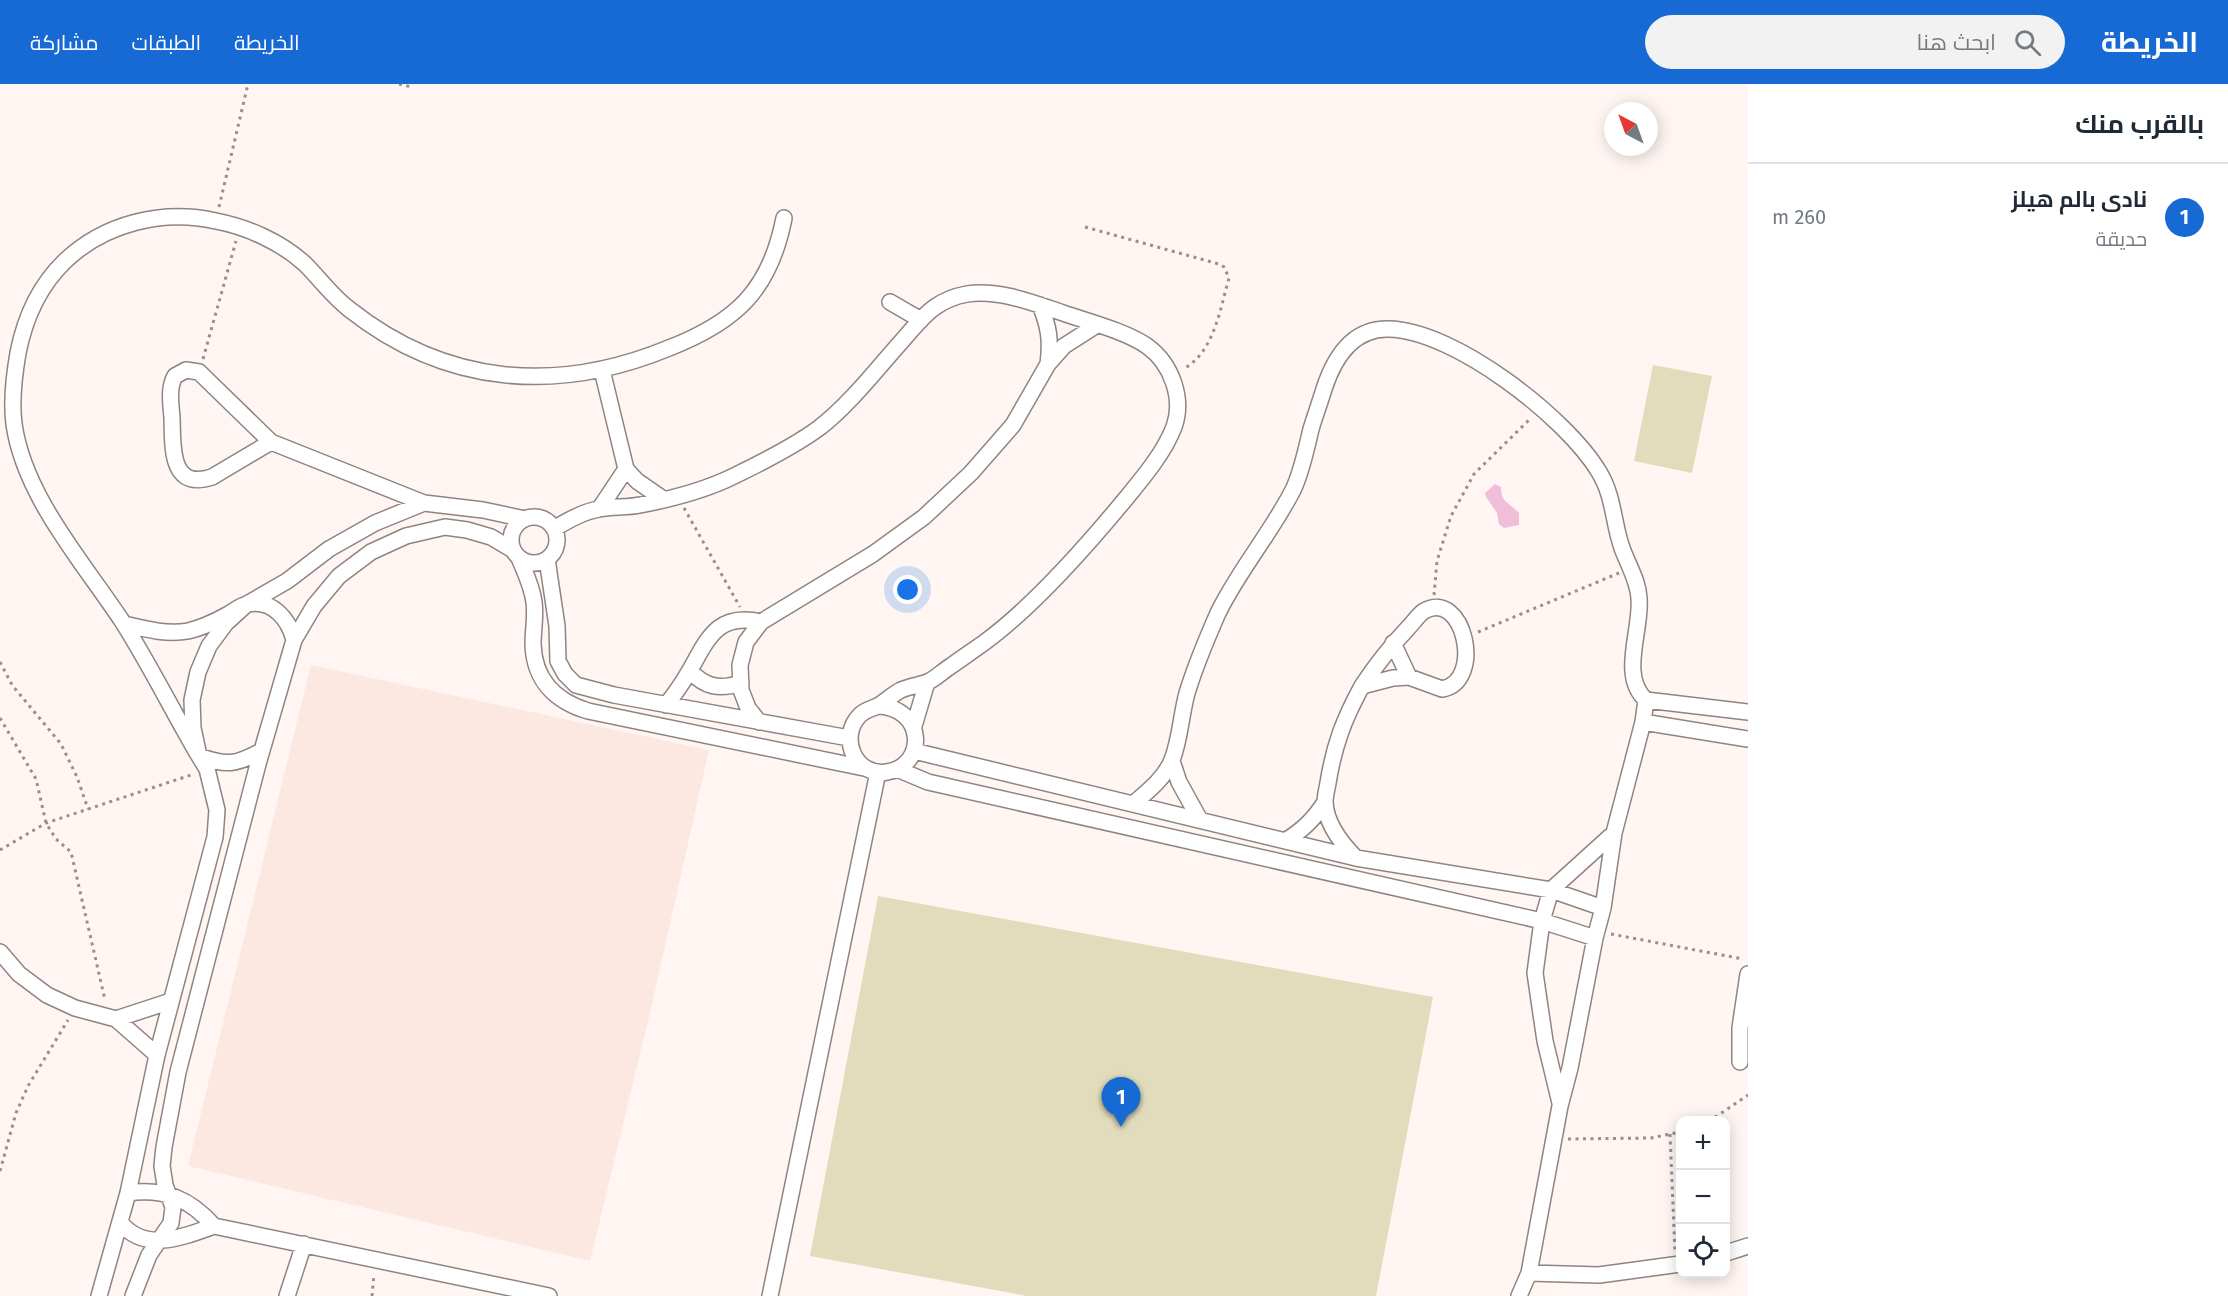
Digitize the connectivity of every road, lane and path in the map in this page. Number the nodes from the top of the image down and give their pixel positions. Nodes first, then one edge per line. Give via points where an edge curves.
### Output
1 (248, 84) edge
2 (399, 84) edge
3 (412, 87) dead end
4 (784, 218) dead end
5 (216, 220) junction
6 (240, 227) junction
7 (1085, 227) dead end
8 (890, 302) dead end
9 (1040, 305) junction
10 (921, 320) junction
11 (1097, 325) junction
12 (1048, 364) junction
13 (602, 370) junction
14 (199, 372) junction
15 (1171, 375) junction
16 (1541, 408) junction
17 (271, 442) junction
18 (627, 469) junction
19 (670, 498) junction
20 (424, 503) junction
21 (600, 508) junction
22 (525, 519) junction
23 (554, 529) junction
24 (516, 554) junction
25 (548, 559) junction
26 (1631, 568) junction
27 (247, 604) junction
28 (1433, 608) junction
29 (754, 621) junction
30 (124, 624) junction
31 (1463, 638) junction
32 (294, 640) junction
33 (1394, 643) junction
34 (0, 662) edge
35 (690, 671) junction
36 (1409, 677) junction
37 (927, 682) junction
38 (741, 683) junction
39 (1362, 686) junction
40 (1646, 700) junction
41 (666, 705) junction
42 (877, 706) junction
43 (1748, 712) edge
44 (0, 718) edge
45 (759, 722) junction
46 (1642, 722) junction
47 (914, 726) junction
48 (849, 738) junction
49 (1748, 739) edge
50 (261, 751) junction
51 (914, 751) junction
52 (1172, 761) junction
53 (203, 763) junction
54 (897, 769) junction
55 (872, 770) junction
56 (1325, 802) junction
57 (1133, 804) junction
58 (88, 809) junction
59 (1200, 820) junction
60 (45, 823) junction
61 (1614, 833) junction
62 (1285, 841) junction
63 (0, 850) edge
64 (1356, 858) junction
65 (1551, 890) junction
66 (1603, 908) junction
67 (1542, 921) junction
68 (1596, 935) junction
69 (0, 952) edge
70 (1748, 960) edge
71 (1748, 974) edge
72 (171, 1001) junction
73 (75, 1008) junction
74 (113, 1018) junction
75 (156, 1055) junction
76 (1740, 1062) dead end
77 (1748, 1095) edge
78 (1560, 1106) junction
79 (1718, 1116) edge
80 (1676, 1133) edge
81 (1670, 1134) junction
82 (1554, 1139) junction
83 (0, 1171) edge
84 (128, 1193) junction
85 (168, 1195) junction
86 (121, 1223) junction
87 (214, 1226) junction
88 (1676, 1232) edge
89 (159, 1240) junction
90 (304, 1244) junction
91 (1748, 1245) edge
92 (1730, 1251) edge
93 (376, 1259) junction
94 (1676, 1265) edge
95 (1529, 1273) junction
96 (508, 1292) edge
97 (99, 1296) edge
98 (133, 1296) edge
99 (287, 1296) edge
100 (372, 1296) edge
101 (549, 1296) edge
102 (770, 1296) edge
103 (1519, 1296) edge

1 - 5 path
2 - 3 path
4 - 13 street via 768,271 733,314 706,333
5 - 6 street
5 - 30 street via 161,217 104,233 76,250 53,273 35,300 22,333 14,377 14,424 26,464 43,505
6 - 13 street via 284,249 305,264 347,308 398,343 427,357 457,367 520,376
6 - 14 path
7 - 15 path via 1219,264 1228,273 1203,351 1189,366
8 - 10 street
9 - 10 street via 984,293 966,294 949,299
9 - 11 street
9 - 12 street via 1048,324
10 - 19 street via 820,427 725,480
11 - 12 street via 1064,346
11 - 15 street via 1147,346
12 - 29 street via 1013,425 971,473 924,517 873,554
13 - 18 street
14 - 17 street
14 - 17 street via 180,372 172,382 173,453 179,470 186,476 212,477
15 - 37 street via 1178,403 1175,425 1143,477 1088,544 1026,607 988,640
16 - 26 street via 1601,474
16 - 28 path via 1474,474 1451,516 1437,561
16 - 52 street via 1493,371 1452,348 1407,330 1386,328 1366,333 1348,344 1334,360 1294,488 1218,613 1188,692
17 - 20 street
18 - 19 street via 637,481
18 - 21 street
19 - 21 street via 622,508
19 - 29 path
20 - 22 street
20 - 27 street via 375,523 329,549 287,581
21 - 23 street
22 - 23 street via 545,520
22 - 24 street via 512,533
23 - 25 street via 557,542
24 - 25 street via 533,563
24 - 32 street via 491,537 467,530 445,527 406,536 371,552 339,576 314,606
24 - 55 street via 534,602 536,661 553,693 569,705
25 - 41 street via 558,661 565,674 576,685 590,690
26 - 31 path
26 - 40 street via 1639,597 1640,621 1634,678 1638,693
27 - 30 street via 188,631 155,632
27 - 32 street via 273,608 287,622
27 - 53 street via 209,646 198,672 192,710
28 - 31 street via 1441,608 1456,618
28 - 33 street via 1424,612
29 - 35 street via 734,620 711,634
29 - 38 street via 740,665
30 - 53 street
31 - 36 street via 1464,666 1456,684 1442,689
32 - 50 street
33 - 36 street
33 - 39 street
34 - 58 path via 12,685 61,744
35 - 38 street via 713,687
35 - 41 street
36 - 39 street
37 - 42 street via 900,691
37 - 47 street
38 - 45 street via 748,708
39 - 56 street via 1343,722
40 - 43 street
40 - 46 street
41 - 45 street
42 - 47 street via 899,710
42 - 48 street via 857,717
44 - 60 path via 36,779
45 - 48 street
46 - 49 street
46 - 61 street
47 - 51 street
48 - 55 street via 856,760
50 - 53 street via 242,762
50 - 85 street via 178,1072 164,1147 163,1176
51 - 54 street
51 - 57 street
52 - 57 street
52 - 59 street
53 - 58 path
53 - 72 street via 217,810 215,837
54 - 55 street
54 - 67 street via 928,782
55 - 102 street
56 - 62 street via 1302,831
56 - 64 street via 1335,833
57 - 59 street
58 - 60 path
59 - 62 street
60 - 63 path
60 - 74 path via 71,852
61 - 65 street
61 - 66 street
62 - 64 street
64 - 65 street
65 - 66 street
65 - 67 street
66 - 68 street
67 - 68 street
67 - 78 street via 1535,973
68 - 70 path
68 - 78 street
69 - 73 street via 19,974 47,995
71 - 76 street via 1740,1028
72 - 74 street
72 - 75 street
73 - 74 street
73 - 83 path via 28,1086
74 - 75 street
75 - 84 street
77 - 79 path
78 - 82 street
80 - 81 path
81 - 82 path via 1651,1138
81 - 88 path
82 - 95 street
84 - 85 street
84 - 86 street
85 - 87 street via 186,1201
85 - 89 street via 173,1214
86 - 89 street via 137,1238
86 - 97 street
87 - 89 street
87 - 90 street
89 - 98 street
90 - 93 street
90 - 99 street
91 - 92 street
93 - 96 street
93 - 100 path
94 - 95 street via 1599,1275
95 - 103 street
96 - 101 street

